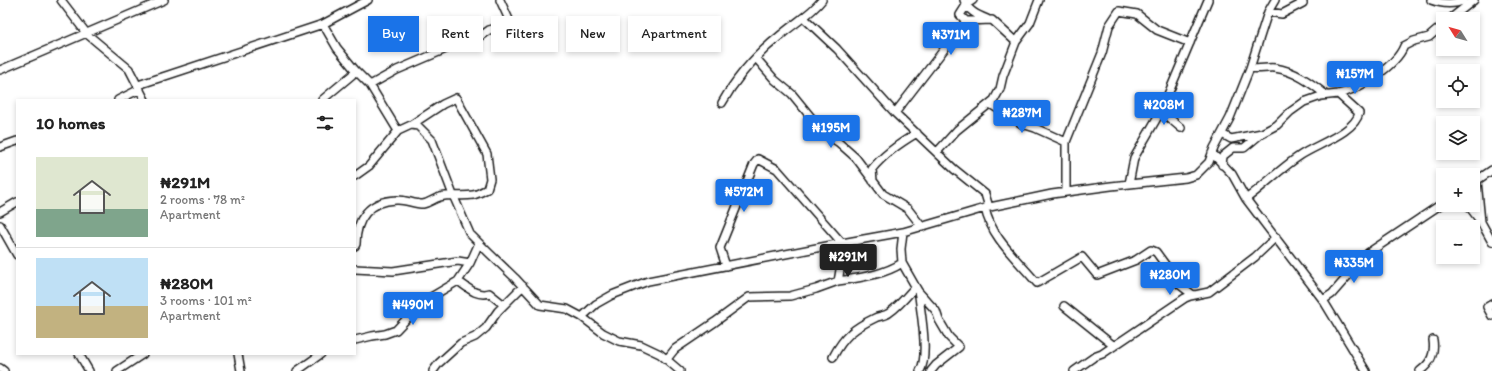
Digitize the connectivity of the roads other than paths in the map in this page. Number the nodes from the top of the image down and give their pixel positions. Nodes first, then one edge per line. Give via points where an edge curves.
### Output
1 (61, 0) edge
2 (164, 0) edge
3 (500, 0) edge
4 (822, 0) edge
5 (973, 0) edge
6 (1039, 0) edge
7 (1208, 0) edge
8 (1275, 0) edge
9 (1300, 0) edge
10 (1431, 0) edge
11 (1464, 0) edge
12 (1474, 0) edge
13 (366, 1) edge
14 (965, 3) edge
15 (1268, 12) junction
16 (1459, 12) edge
17 (804, 18) junction
18 (988, 20) junction
19 (966, 21) junction
20 (323, 24) junction
21 (1436, 31) edge
22 (88, 34) junction
23 (1016, 42) junction
24 (1190, 43) junction
25 (756, 58) junction
26 (1250, 68) junction
27 (0, 70) edge
28 (355, 70) junction
29 (370, 85) junction
30 (139, 87) junction
31 (1338, 94) junction
32 (1326, 95) junction
33 (120, 99) edge
34 (145, 99) edge
35 (323, 99) edge
36 (722, 103) dead end
37 (990, 104) junction
38 (1161, 111) junction
39 (895, 113) junction
40 (411, 125) junction
41 (1181, 128) dead end
42 (398, 131) junction
43 (917, 133) junction
44 (1262, 133) junction
45 (1222, 134) junction
46 (16, 141) edge
47 (1066, 142) junction
48 (0, 147) edge
49 (938, 152) junction
50 (1212, 154) junction
51 (1222, 165) junction
52 (1492, 170) edge
53 (356, 175) edge
54 (1480, 178) edge
55 (873, 181) junction
56 (1129, 184) junction
57 (1066, 192) junction
58 (453, 195) junction
59 (1246, 199) junction
60 (16, 203) edge
61 (987, 208) junction
62 (1436, 208) edge
63 (0, 212) edge
64 (1473, 212) edge
65 (1480, 212) edge
66 (1481, 222) junction
67 (0, 225) edge
68 (922, 227) junction
69 (356, 232) edge
70 (356, 232) edge
71 (903, 232) junction
72 (1276, 237) junction
73 (1492, 242) edge
74 (479, 243) junction
75 (840, 243) junction
76 (356, 244) edge
77 (16, 253) edge
78 (470, 263) junction
79 (902, 263) junction
80 (726, 266) junction
81 (356, 269) edge
82 (458, 281) junction
83 (838, 281) junction
84 (523, 286) junction
85 (917, 289) junction
86 (1193, 295) junction
87 (1323, 300) junction
88 (1492, 304) edge
89 (504, 305) junction
90 (1064, 306) dead end
91 (1492, 316) edge
92 (582, 317) junction
93 (356, 340) edge
94 (1433, 340) dead end
95 (1114, 346) junction
96 (80, 355) edge
97 (141, 355) edge
98 (238, 355) edge
99 (320, 355) edge
100 (833, 357) dead end
101 (667, 359) junction
102 (0, 368) edge
103 (934, 370) edge
104 (4, 371) edge
105 (89, 371) edge
106 (117, 371) edge
107 (239, 371) edge
108 (297, 371) edge
109 (433, 371) edge
110 (680, 371) edge
111 (920, 371) edge
112 (1074, 371) edge
113 (1366, 371) edge
114 (1420, 371) edge

1 - 22 street
2 - 22 street
3 - 29 street via 511,24 490,30 474,40 453,46 397,70
4 - 17 street
5 - 14 street
6 - 23 street via 1030,23
7 - 24 street
8 - 15 street
9 - 15 street via 1303,3 1282,14
10 - 11 street via 1456,4
12 - 16 street
13 - 20 street
14 - 18 street via 973,13
14 - 19 street via 960,15
15 - 26 street
17 - 25 street
17 - 39 street via 837,49
18 - 19 street
18 - 23 street via 992,20
19 - 39 street
20 - 28 street via 336,48
20 - 30 street
21 - 31 street via 1430,37 1404,46 1394,61 1374,77 1349,92
22 - 27 street
22 - 30 street via 129,69
23 - 37 street via 1000,89
24 - 38 street
24 - 47 street via 1157,30 1137,14 1119,12 1109,26 1102,53
25 - 36 street via 730,88
25 - 55 street via 775,80 792,94 823,132 856,158
26 - 32 street via 1286,71 1310,82
26 - 45 street
28 - 29 street
28 - 35 street
29 - 42 street
30 - 33 street
30 - 34 street
31 - 32 street
31 - 59 street via 1359,113 1358,119 1347,130 1301,155
32 - 44 street via 1304,102 1277,125
37 - 47 street via 1022,124
37 - 49 street via 957,130
38 - 41 street
38 - 56 street via 1134,158
39 - 43 street
40 - 42 street
40 - 58 street via 418,126 432,140
40 - 58 street via 456,98 487,154 490,179 487,189 472,195
42 - 53 street via 369,166
43 - 49 street
43 - 55 street via 897,145 878,162 872,169
44 - 45 street via 1231,139
44 - 51 street via 1244,148 1233,148 1228,151 1223,156
45 - 50 street
46 - 48 street
47 - 57 street
49 - 61 street via 954,170 985,194
50 - 51 street
50 - 56 street via 1205,168 1191,177
51 - 59 street via 1232,174
52 - 54 street
55 - 68 street via 883,194 908,209
56 - 57 street
57 - 61 street
58 - 69 street via 427,203 417,204 406,200 383,202 373,207 360,221
58 - 74 street via 470,234
59 - 72 street
60 - 63 street
61 - 68 street
61 - 86 street via 988,219 997,235 1037,283 1082,257 1097,275 1136,260 1151,250 1156,252 1180,285
62 - 87 street via 1368,253 1332,294
64 - 66 street
65 - 66 street
66 - 73 street
67 - 77 street
68 - 71 street
70 - 76 street
71 - 75 street
71 - 79 street
72 - 86 street via 1255,257 1209,292
72 - 87 street
74 - 78 street
74 - 84 street
75 - 80 street
75 - 80 street via 777,169 758,159 720,248
75 - 83 street via 841,266
78 - 81 street via 458,261 394,271
78 - 82 street
79 - 83 street via 862,278
79 - 85 street
80 - 92 street via 648,281 612,295 596,304
82 - 89 street via 478,294 490,294
82 - 93 street via 417,308 396,330
83 - 101 street via 790,296 748,298 675,349
84 - 89 street
84 - 92 street via 540,304 567,309
85 - 100 street via 888,314 864,324 849,334
85 - 103 street via 936,311 949,337 959,346
85 - 111 street via 924,348 924,360
86 - 95 street
87 - 113 street
88 - 91 street via 1487,308
89 - 109 street via 486,328 475,337 461,343
90 - 95 street
92 - 101 street via 619,341 641,345
94 - 114 street via 1432,359
95 - 112 street
96 - 105 street
97 - 106 street
98 - 107 street
99 - 108 street
101 - 110 street
102 - 104 street

